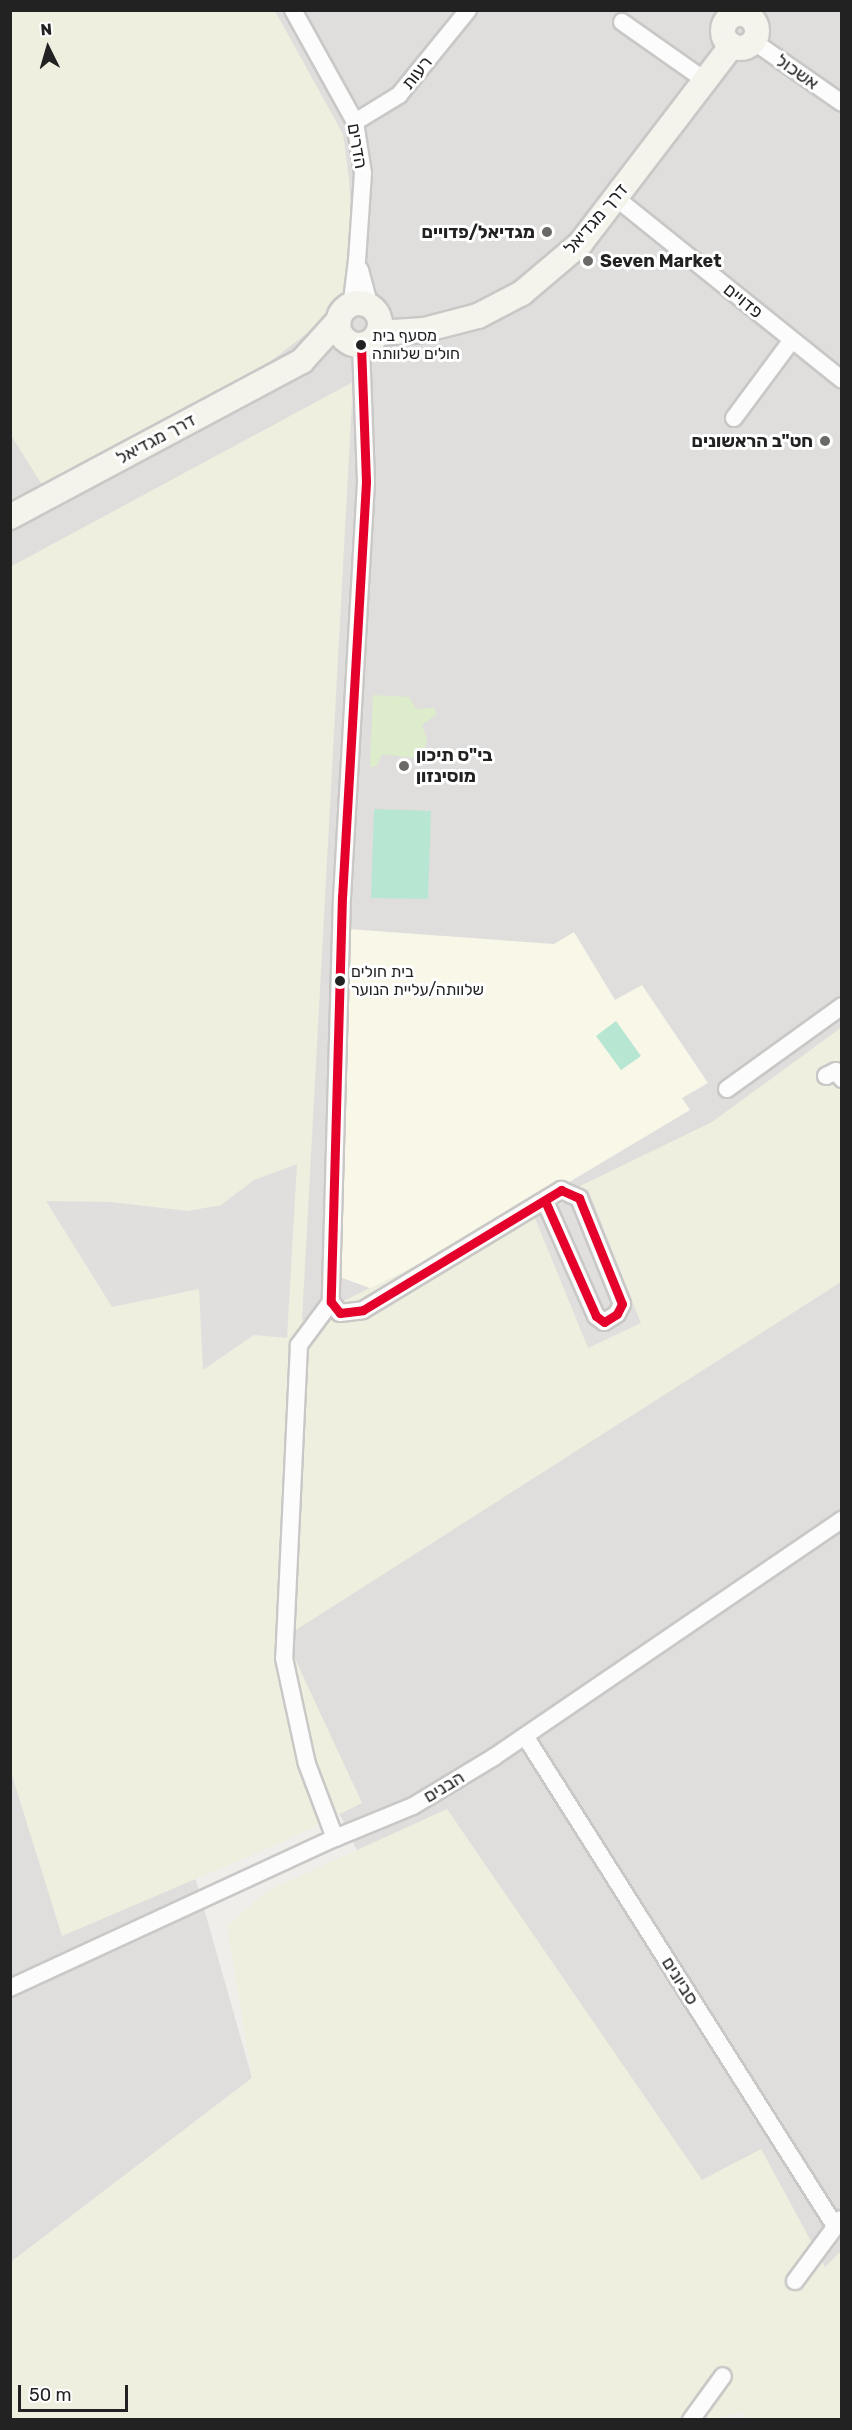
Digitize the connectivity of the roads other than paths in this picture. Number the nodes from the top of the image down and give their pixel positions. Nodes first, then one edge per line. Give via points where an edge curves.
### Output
1 (293, 10) edge
2 (468, 10) edge
3 (622, 22) dead end
4 (744, 31) edge
5 (696, 74) junction
6 (842, 103) edge
7 (355, 122) junction
8 (616, 198) junction
9 (357, 260) junction
10 (342, 314) junction
11 (369, 330) junction
12 (792, 340) junction
13 (302, 361) junction
14 (842, 380) edge
15 (734, 418) dead end
16 (10, 517) edge
17 (842, 1006) edge
18 (727, 1089) dead end
19 (545, 1201) junction
20 (331, 1302) junction
21 (842, 1520) edge
22 (525, 1736) junction
23 (335, 1838) junction
24 (10, 1989) edge
25 (838, 2222) edge
26 (795, 2281) dead end
27 (723, 2376) dead end
28 (691, 2420) edge

1 - 7 street, הדרים
2 - 7 street, רעות via 399,95
3 - 5 street
4 - 5 main road, דרך מגדיאל
4 - 6 street, אשכול
4 - 8 main road, דרך מגדיאל
5 - 11 main road, דרך מגדיאל via 570,237 474,303
7 - 9 street, הדרים via 363,173
8 - 11 main road, דרך מגדיאל via 580,244 522,293 478,316 424,330
8 - 12 street, פדויים
9 - 10 street, הדרים via 352,299
9 - 11 street, הדרים
10 - 11 main road via 355,304
10 - 11 main road via 343,338
10 - 13 main road, דרך מגדיאל
11 - 13 main road, דרך מגדיאל via 337,355
11 - 20 street, הדרים via 366,482 342,896
12 - 14 street, פדויים
12 - 15 street
13 - 16 main road, דרך מגדיאל
17 - 18 street
19 - 19 street via 596,1316 604,1322 617,1314 622,1304 579,1198 561,1191
19 - 20 street via 363,1310 339,1313
20 - 23 street via 299,1345 284,1658 307,1764
21 - 22 street, הבנים
22 - 23 street, הבנים via 412,1806
22 - 25 street, סביונים
23 - 24 street, הבנים
25 - 26 street
27 - 28 street

